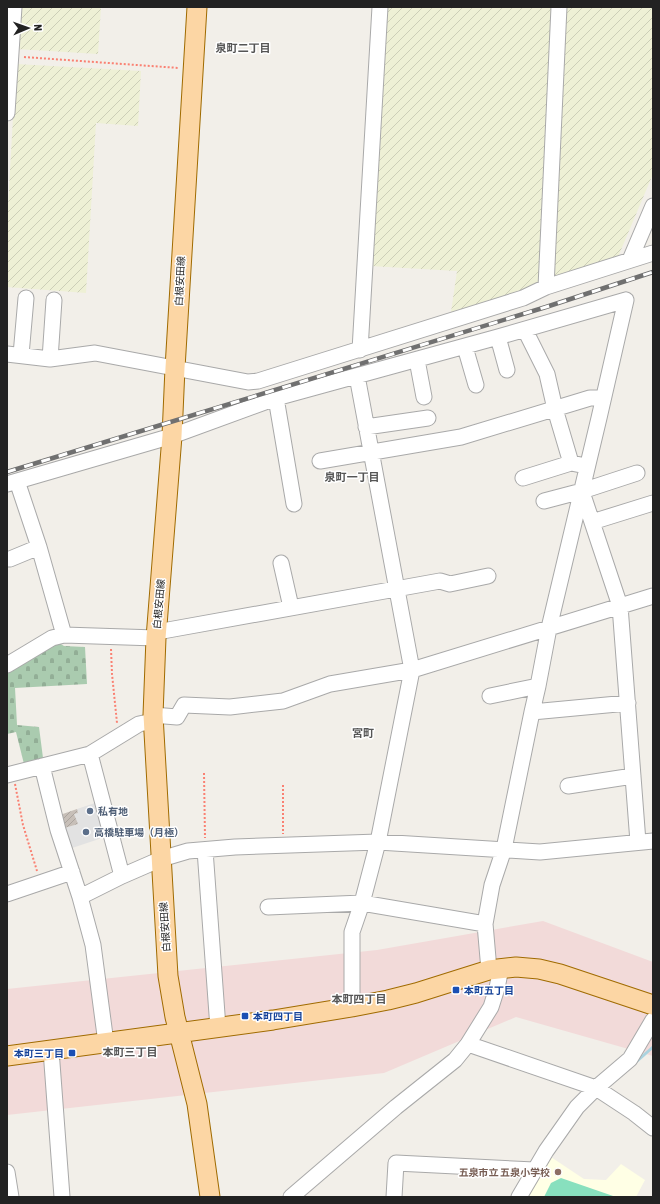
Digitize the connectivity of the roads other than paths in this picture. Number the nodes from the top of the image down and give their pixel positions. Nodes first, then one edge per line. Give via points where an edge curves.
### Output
1 (14, 7) edge
2 (197, 7) edge
3 (380, 7) edge
4 (559, 7) edge
5 (7, 113) edge
6 (653, 206) edge
7 (653, 253) edge
8 (630, 260) junction
9 (546, 287) junction
10 (26, 298) dead end
11 (54, 300) dead end
12 (525, 330) junction
13 (498, 337) junction
14 (465, 347) junction
15 (360, 350) junction
16 (14, 355) edge
17 (50, 359) junction
18 (418, 360) junction
19 (175, 368) junction
20 (507, 370) dead end
21 (357, 376) junction
22 (476, 385) dead end
23 (424, 397) dead end
24 (276, 398) junction
25 (603, 398) junction
26 (555, 408) junction
27 (428, 418) dead end
28 (366, 427) junction
29 (172, 436) junction
30 (371, 452) junction
31 (320, 461) dead end
32 (571, 463) junction
33 (588, 466) junction
34 (637, 473) dead end
35 (524, 478) dead end
36 (12, 482) edge
37 (582, 491) junction
38 (544, 501) dead end
39 (653, 503) edge
40 (294, 504) dead end
41 (592, 522) junction
42 (39, 547) junction
43 (7, 559) edge
44 (282, 563) dead end
45 (488, 576) dead end
46 (396, 590) junction
47 (653, 596) edge
48 (620, 606) junction
49 (291, 607) junction
50 (549, 628) junction
51 (64, 635) junction
52 (156, 635) junction
53 (7, 665) edge
54 (412, 670) junction
55 (538, 686) junction
56 (490, 696) dead end
57 (628, 703) junction
58 (532, 712) junction
59 (153, 718) junction
60 (90, 754) junction
61 (42, 766) junction
62 (10, 774) edge
63 (633, 776) junction
64 (568, 786) dead end
65 (653, 841) edge
66 (378, 842) junction
67 (638, 842) junction
68 (504, 849) junction
69 (205, 850) junction
70 (161, 860) junction
71 (72, 872) junction
72 (122, 876) junction
73 (7, 894) edge
74 (80, 897) junction
75 (362, 903) junction
76 (268, 907) dead end
77 (485, 924) junction
78 (495, 969) junction
79 (653, 1005) edge
80 (352, 1007) junction
81 (653, 1020) edge
82 (218, 1028) junction
83 (179, 1033) junction
84 (106, 1043) junction
85 (468, 1044) junction
86 (51, 1050) junction
87 (7, 1056) edge
88 (596, 1088) junction
89 (653, 1128) edge
90 (534, 1170) junction
91 (7, 1172) edge
92 (11, 1197) edge
93 (62, 1197) edge
94 (210, 1197) edge
95 (291, 1197) edge
96 (394, 1197) edge
97 (519, 1197) edge

1 - 5 street
2 - 19 main road, 白根安田線
3 - 15 street
4 - 9 street
6 - 8 street
7 - 8 street
8 - 9 street
9 - 15 street via 523,298
10 - 16 street
11 - 17 street
12 - 13 street
12 - 25 street via 626,300
12 - 26 street via 547,374
13 - 14 street
13 - 20 street
14 - 18 street
14 - 22 street
15 - 19 street via 248,382
16 - 17 street
17 - 19 street via 95,353
18 - 21 street
18 - 23 street
19 - 29 main road, 白根安田線
21 - 24 street
21 - 28 street
24 - 29 street
24 - 40 street
25 - 26 street via 590,398
25 - 33 street
26 - 30 street via 461,437
26 - 32 street
27 - 28 street
28 - 30 street
29 - 36 street
29 - 52 main road, 白根安田線
30 - 31 street
30 - 46 street
32 - 33 street
32 - 35 street
33 - 37 street
34 - 37 street
36 - 42 street
37 - 38 street
37 - 41 street
37 - 50 street
39 - 41 street
41 - 48 street
42 - 43 street
42 - 51 street
44 - 49 street
45 - 46 street via 450,584 440,581
46 - 49 street
46 - 54 street
47 - 48 street
48 - 50 street
48 - 57 street
49 - 52 street
50 - 54 street
50 - 55 street
51 - 52 street
51 - 53 street via 52,638
52 - 59 main road, 白根安田線
54 - 59 street via 330,684 283,701 230,707 184,705 177,716
54 - 66 street
55 - 56 street
55 - 58 street
57 - 58 street
57 - 63 street
58 - 68 street
59 - 60 street
59 - 70 main road, 白根安田線
60 - 61 street
60 - 72 street
61 - 62 street
61 - 71 street via 58,830
63 - 64 street
63 - 67 street
65 - 67 street
66 - 68 street
66 - 69 street
66 - 75 street
67 - 68 street via 540,852
68 - 77 street via 492,885
69 - 70 street via 188,851
69 - 82 street
70 - 72 street
70 - 83 main road, 白根安田線 via 168,976
71 - 73 street
71 - 74 street
72 - 74 street
74 - 84 street via 93,945
75 - 76 street
75 - 77 street
75 - 80 street via 352,932
77 - 78 street
78 - 79 main road via 516,967 560,974
78 - 80 main road via 416,993
78 - 85 street via 497,988 491,1007
80 - 82 main road
81 - 88 street via 630,1058
82 - 83 main road
83 - 84 main road
83 - 94 main road, 白根安田線 via 197,1104
84 - 86 main road
85 - 88 street
85 - 95 street via 455,1060
86 - 87 main road
86 - 93 street
88 - 89 street
88 - 90 street via 577,1108
90 - 96 street via 396,1163
90 - 97 street
91 - 92 street

